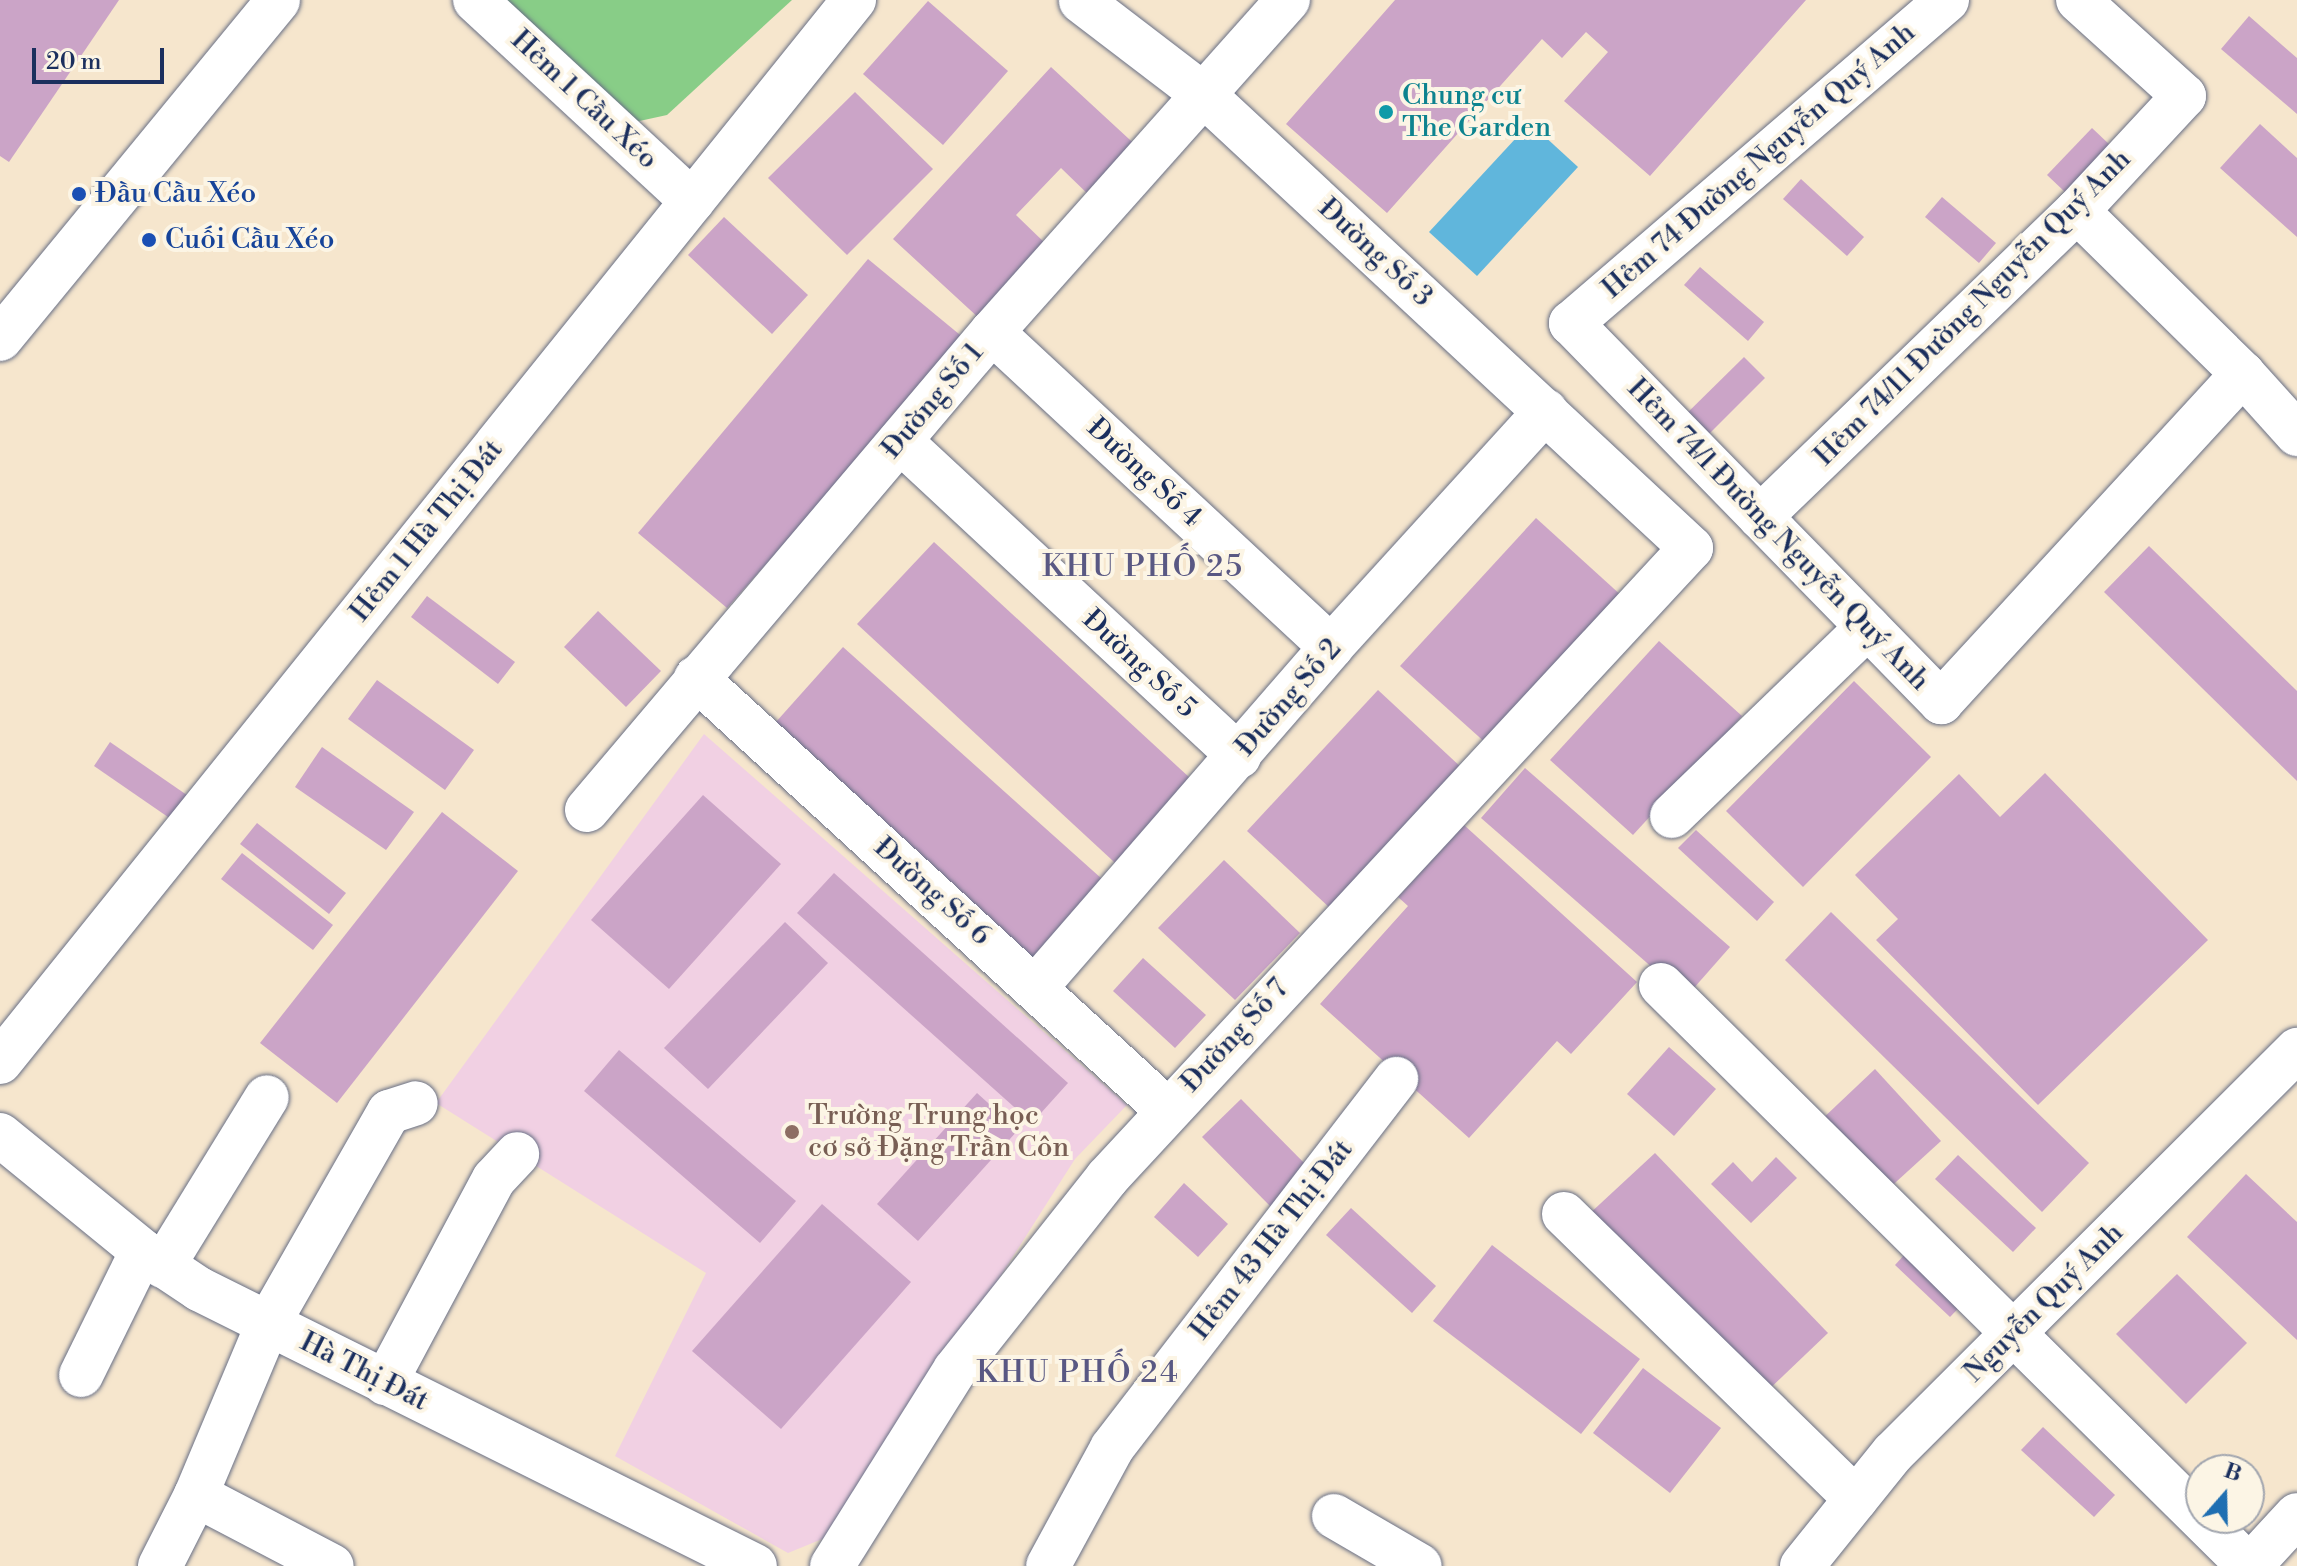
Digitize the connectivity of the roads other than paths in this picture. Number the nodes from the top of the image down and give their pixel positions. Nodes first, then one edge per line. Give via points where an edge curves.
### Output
1 (278, 0) edge
2 (475, 0) edge
3 (854, 0) edge
4 (1947, 0) edge
5 (2078, 0) edge
6 (1081, 1) edge
7 (1268, 7) edge
8 (1204, 95) junction
9 (692, 201) junction
10 (2077, 211) junction
11 (1571, 323) joint
12 (992, 332) junction
13 (0, 339) edge
14 (2243, 374) junction
15 (1546, 411) junction
16 (2297, 434) edge
17 (900, 441) junction
18 (1760, 517) junction
19 (1691, 548) joint
20 (1868, 627) junction
21 (1331, 647) junction
22 (696, 678) junction
23 (1239, 756) junction
24 (587, 810) dead end
25 (1672, 816) dead end
26 (1661, 985) dead end
27 (1035, 988) junction
28 (2297, 1050) edge
29 (0, 1062) edge
30 (1396, 1079) dead end
31 (267, 1097) dead end
32 (416, 1103) dead end
33 (1166, 1109) junction
34 (0, 1135) edge
35 (517, 1154) dead end
36 (1564, 1214) dead end
37 (153, 1258) junction
38 (268, 1324) junction
39 (2012, 1334) junction
40 (81, 1375) dead end
41 (385, 1383) junction
42 (196, 1495) junction
43 (1856, 1499) junction
44 (2297, 1515) edge
45 (1334, 1516) dead end
46 (711, 1556) edge
47 (160, 1566) edge
48 (332, 1566) edge
49 (755, 1566) edge
50 (832, 1566) edge
51 (1048, 1566) edge
52 (1420, 1566) edge
53 (1802, 1566) edge
54 (2249, 1566) edge

1 - 13 street
2 - 9 street, Hẻm 1 Cầu Xéo
3 - 9 street, Hẻm 1 Hà Thị Đát
4 - 11 street, Hẻm 74 Đường Nguyễn Quý Anh
5 - 10 street, Hẻm 74/11 Đường Nguyễn Quý Anh via 2184,96
6 - 8 street, Đường Số 3
7 - 8 street, Đường Số 1
8 - 12 street, Đường Số 1
8 - 15 street, Đường Số 3
9 - 29 street, Hẻm 1 Hà Thị Đát
10 - 14 street
10 - 18 street, Hẻm 74/11 Đường Nguyễn Quý Anh
11 - 18 street, Hẻm 74/1 Đường Nguyễn Quý Anh
12 - 17 street, Đường Số 1
12 - 21 street, Đường Số 4
14 - 16 street
14 - 20 street, Hẻm 74/1 Đường Nguyễn Quý Anh via 1941,702
15 - 19 street, Đường Số 3
15 - 21 street, Đường Số 2
17 - 22 street, Đường Số 1
17 - 23 street, Đường Số 5
18 - 20 street, Hẻm 74/1 Đường Nguyễn Quý Anh
19 - 33 street, Đường Số 7
20 - 25 street
21 - 23 street, Đường Số 2
22 - 24 street, Đường Số 1
22 - 27 street, Đường Số 6
23 - 27 street, Đường Số 2
26 - 39 street
27 - 33 street, Đường Số 6
28 - 39 street, Nguyễn Quý Anh
30 - 51 street, Hẻm 43 Hà Thị Đát via 1112,1448
31 - 37 street
32 - 38 street via 389,1112
33 - 50 street, Đường Số 7 via 955,1370
34 - 37 street, Hà Thị Đát
35 - 41 street via 494,1179
36 - 43 street
37 - 38 street, Hà Thị Đát
37 - 40 street
38 - 41 street, Hà Thị Đát
38 - 42 street
39 - 43 street, Nguyễn Quý Anh via 1893,1453
39 - 54 street
41 - 46 street, Hà Thị Đát
42 - 47 street
42 - 48 street
43 - 53 street, Nguyễn Quý Anh
44 - 54 street
45 - 52 street
46 - 49 street, Hà Thị Đát

